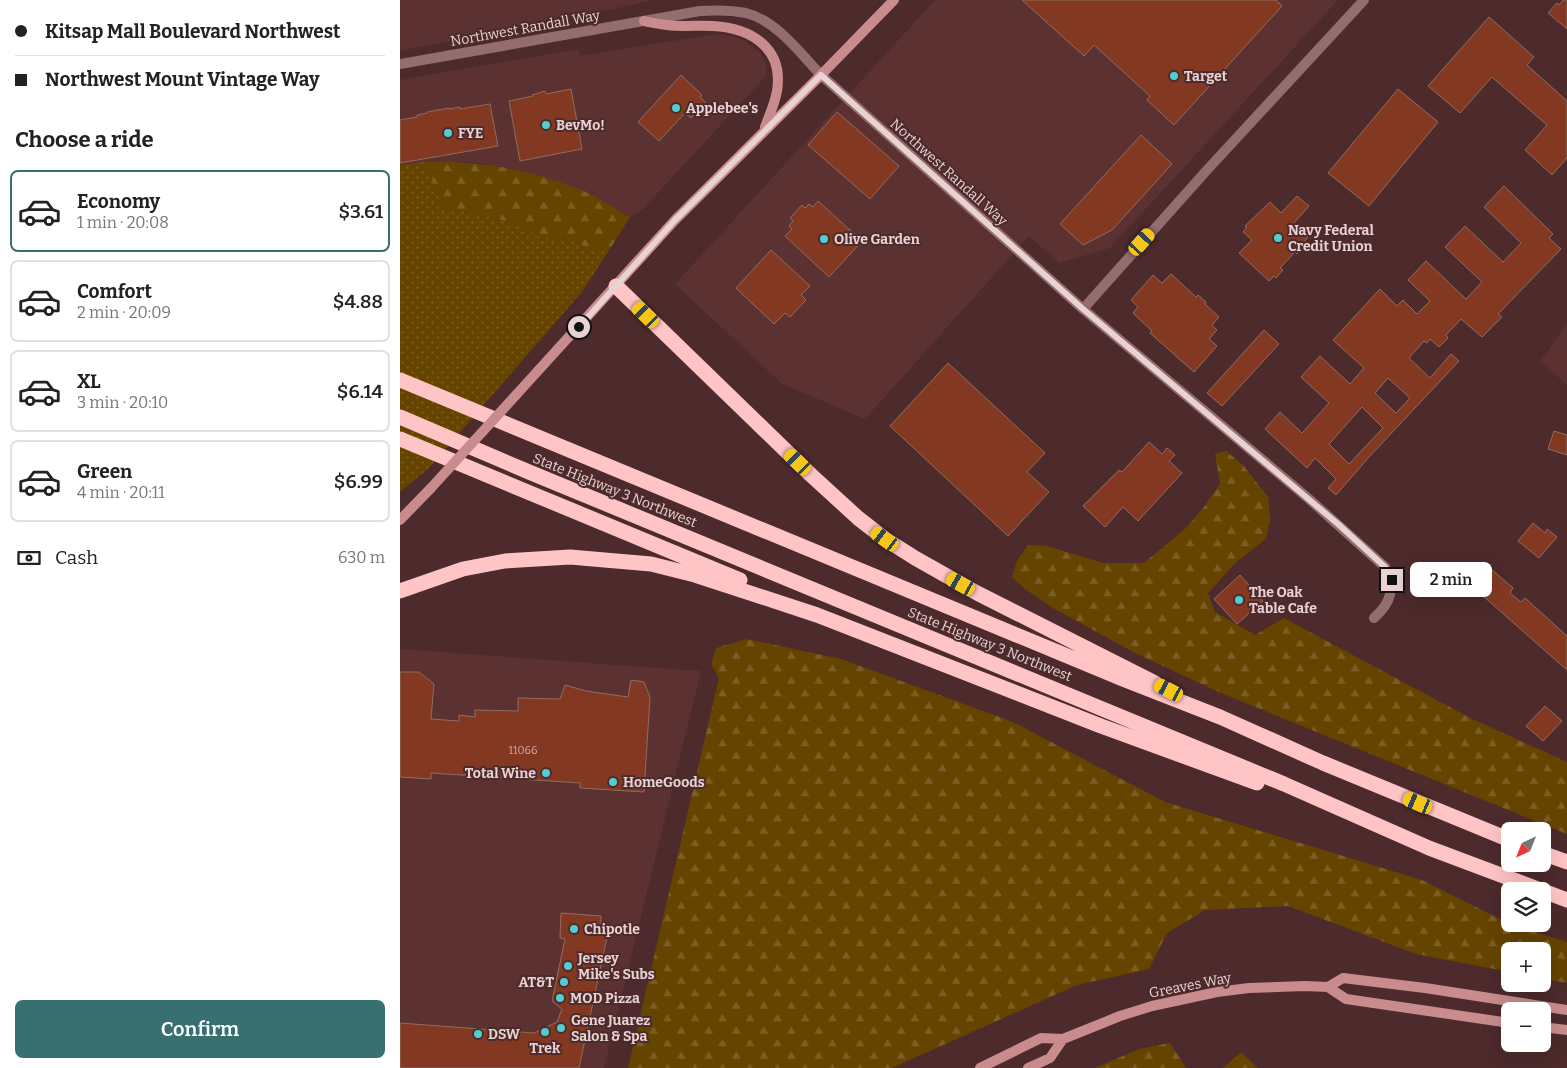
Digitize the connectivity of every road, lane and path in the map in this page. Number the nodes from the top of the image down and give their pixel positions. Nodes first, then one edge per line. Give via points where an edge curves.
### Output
1 (894, 0) edge
2 (1364, 0) edge
3 (644, 21) junction
4 (400, 64) edge
5 (821, 75) junction
6 (764, 131) junction
7 (616, 286) junction
8 (1083, 309) junction
9 (400, 379) edge
10 (400, 417) edge
11 (400, 439) edge
12 (400, 520) edge
13 (400, 591) edge
14 (817, 615) junction
15 (1374, 618) dead end
16 (1220, 717) junction
17 (1388, 831) junction
18 (1501, 836) edge
19 (1551, 856) edge
20 (1567, 862) edge
21 (1567, 900) edge
22 (1328, 987) junction
23 (1567, 1010) edge
24 (1501, 1022) edge
25 (1551, 1028) edge
26 (1567, 1030) edge
27 (1063, 1039) junction
28 (980, 1068) edge
29 (1028, 1068) edge

1 - 5 main road
2 - 8 street
3 - 4 street, Northwest Randall Way
3 - 5 street, Northwest Randall Way via 726,10 761,18
3 - 6 main road via 728,28 742,31 766,46 778,68 779,81
5 - 6 main road
5 - 8 street, Northwest Randall Way
6 - 7 main road via 675,220
7 - 12 main road, bridge
7 - 16 highway via 811,475 885,539 977,593
8 - 15 street, Northwest Randall Way via 1385,567 1392,580 1390,596
9 - 16 highway, State Highway 3 Northwest
10 - 17 highway, State Highway 3 Northwest via 1276,781
11 - 14 highway via 714,568
13 - 14 highway via 477,567 570,557 629,561 674,569
14 - 17 highway via 1101,726
16 - 18 highway, State Highway 3 Northwest
17 - 21 highway, State Highway 3 Northwest
19 - 20 highway
22 - 23 main road, Greaves Way via 1343,978
22 - 24 main road via 1346,999
22 - 27 main road, Greaves Way via 1217,992 1128,1013
25 - 26 main road
27 - 28 main road, Greaves Way via 1041,1038
27 - 29 main road, Greaves Way via 1050,1058

